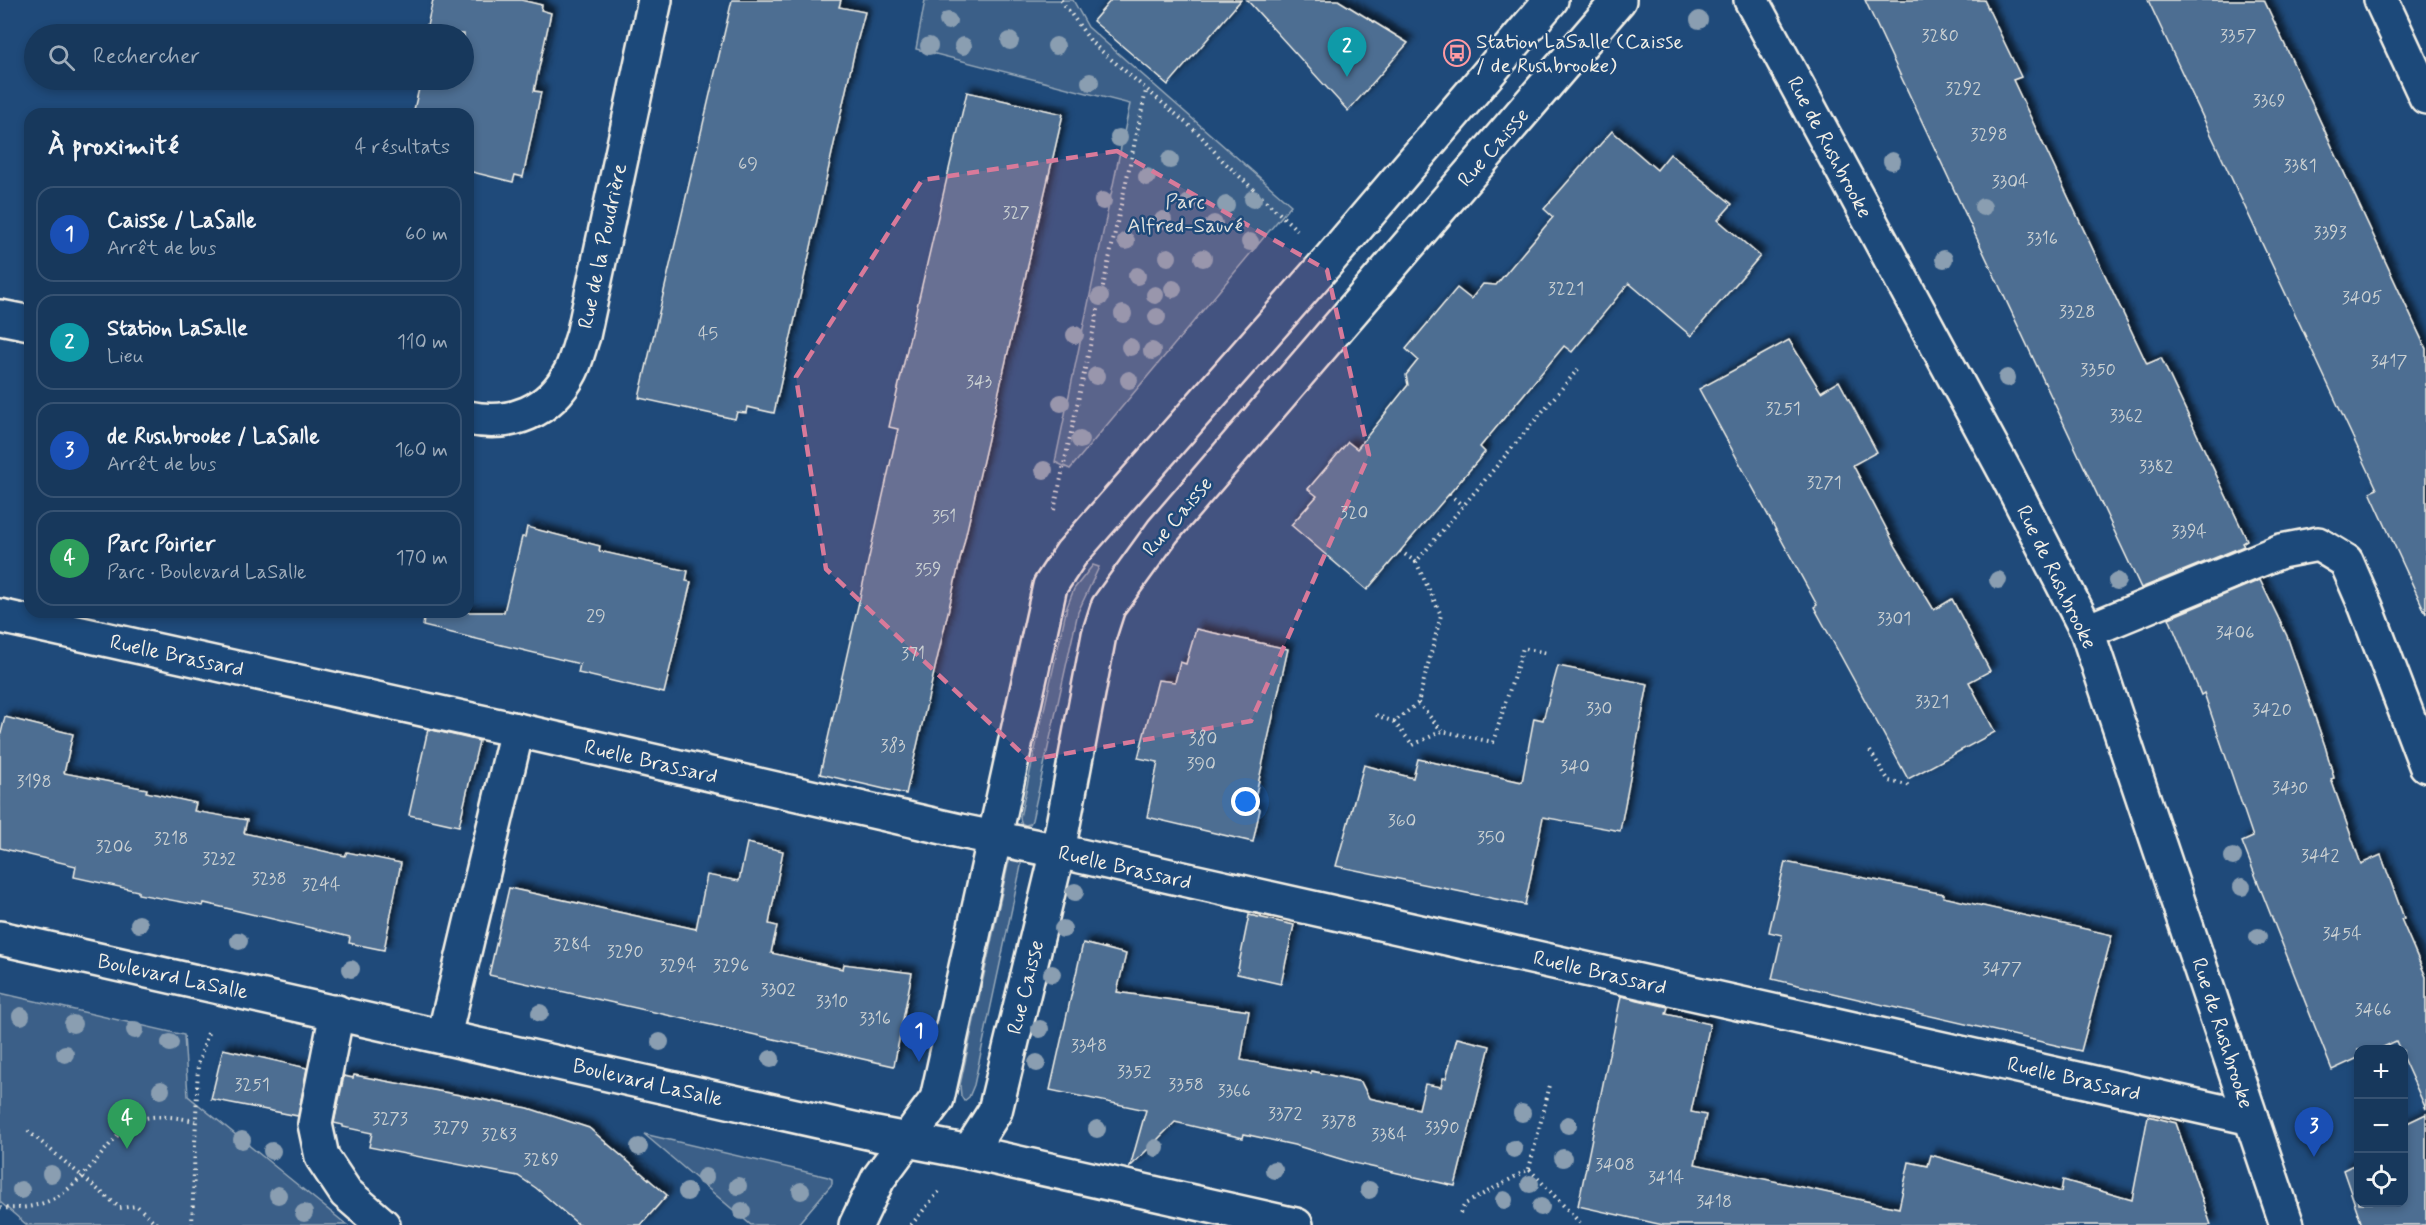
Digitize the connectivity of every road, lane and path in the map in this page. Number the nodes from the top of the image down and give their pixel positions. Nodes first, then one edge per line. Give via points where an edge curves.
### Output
1 (655, 0) edge
2 (1062, 0) edge
3 (1551, 0) edge
4 (1619, 0) edge
5 (1751, 0) edge
6 (2381, 0) edge
7 (1146, 91) junction
8 (2426, 98) edge
9 (1297, 230) dead end
10 (0, 316) edge
11 (24, 322) edge
12 (1579, 368) dead end
13 (474, 419) edge
14 (1449, 494) dead end
15 (1463, 506) junction
16 (1053, 517) dead end
17 (1400, 551) dead end
18 (1416, 562) junction
19 (0, 616) edge
20 (2087, 631) junction
21 (1546, 653) dead end
22 (1418, 704) junction
23 (1376, 715) dead end
24 (1394, 722) junction
25 (517, 730) junction
26 (1442, 731) junction
27 (1870, 752) dead end
28 (2426, 765) edge
29 (1912, 786) dead end
30 (993, 839) junction
31 (1058, 851) junction
32 (0, 938) edge
33 (337, 1012) junction
34 (208, 1033) dead end
35 (444, 1036) junction
36 (1550, 1086) dead end
37 (2251, 1118) junction
38 (195, 1121) junction
39 (28, 1131) dead end
40 (909, 1140) junction
41 (969, 1152) junction
42 (1529, 1169) junction
43 (83, 1177) junction
44 (0, 1208) edge
45 (1460, 1213) dead end
46 (158, 1225) edge
47 (192, 1225) edge
48 (382, 1225) edge
49 (856, 1225) edge
50 (1296, 1225) edge
51 (1582, 1225) edge
52 (2287, 1225) edge

1 - 13 street, Rue de la Poudrière via 583,336 571,372 549,400 529,413 508,421
2 - 7 path via 1092,43
3 - 30 street via 1071,554 1050,586
4 - 31 street, Rue Caisse via 1163,531 1108,607 1099,635
5 - 20 street, Rue de Rushbrooke
6 - 8 street
7 - 9 path via 1198,134
7 - 16 path
10 - 11 street
12 - 15 path
14 - 15 path
15 - 18 path
17 - 18 path
18 - 22 path via 1441,615
19 - 25 street, Ruelle Brassard
20 - 28 street via 2281,551 2318,544 2346,561
20 - 37 street, Rue de Rushbrooke
21 - 26 path via 1522,648 1493,742
22 - 24 path
22 - 26 path
23 - 24 path
24 - 26 path via 1413,745
25 - 30 street, Ruelle Brassard
25 - 35 street
27 - 29 path via 1889,781
30 - 31 street, Ruelle Brassard
30 - 40 street via 937,1099
31 - 37 street, Ruelle Brassard
31 - 41 street, Rue Caisse via 995,1111
32 - 33 street, Boulevard LaSalle
33 - 35 street, Boulevard LaSalle
33 - 48 street via 315,1124 322,1157 346,1193
34 - 38 path via 198,1064
35 - 40 street, Boulevard LaSalle
36 - 42 path
37 - 52 street, Rue de Rushbrooke
38 - 43 path via 162,1117 132,1124
38 - 47 path
39 - 43 path
40 - 41 street, Boulevard LaSalle
40 - 49 street via 878,1179
41 - 50 street, Boulevard LaSalle
42 - 45 path via 1465,1204
42 - 51 path
43 - 44 path via 64,1194 48,1201
43 - 46 path via 120,1208 137,1206

